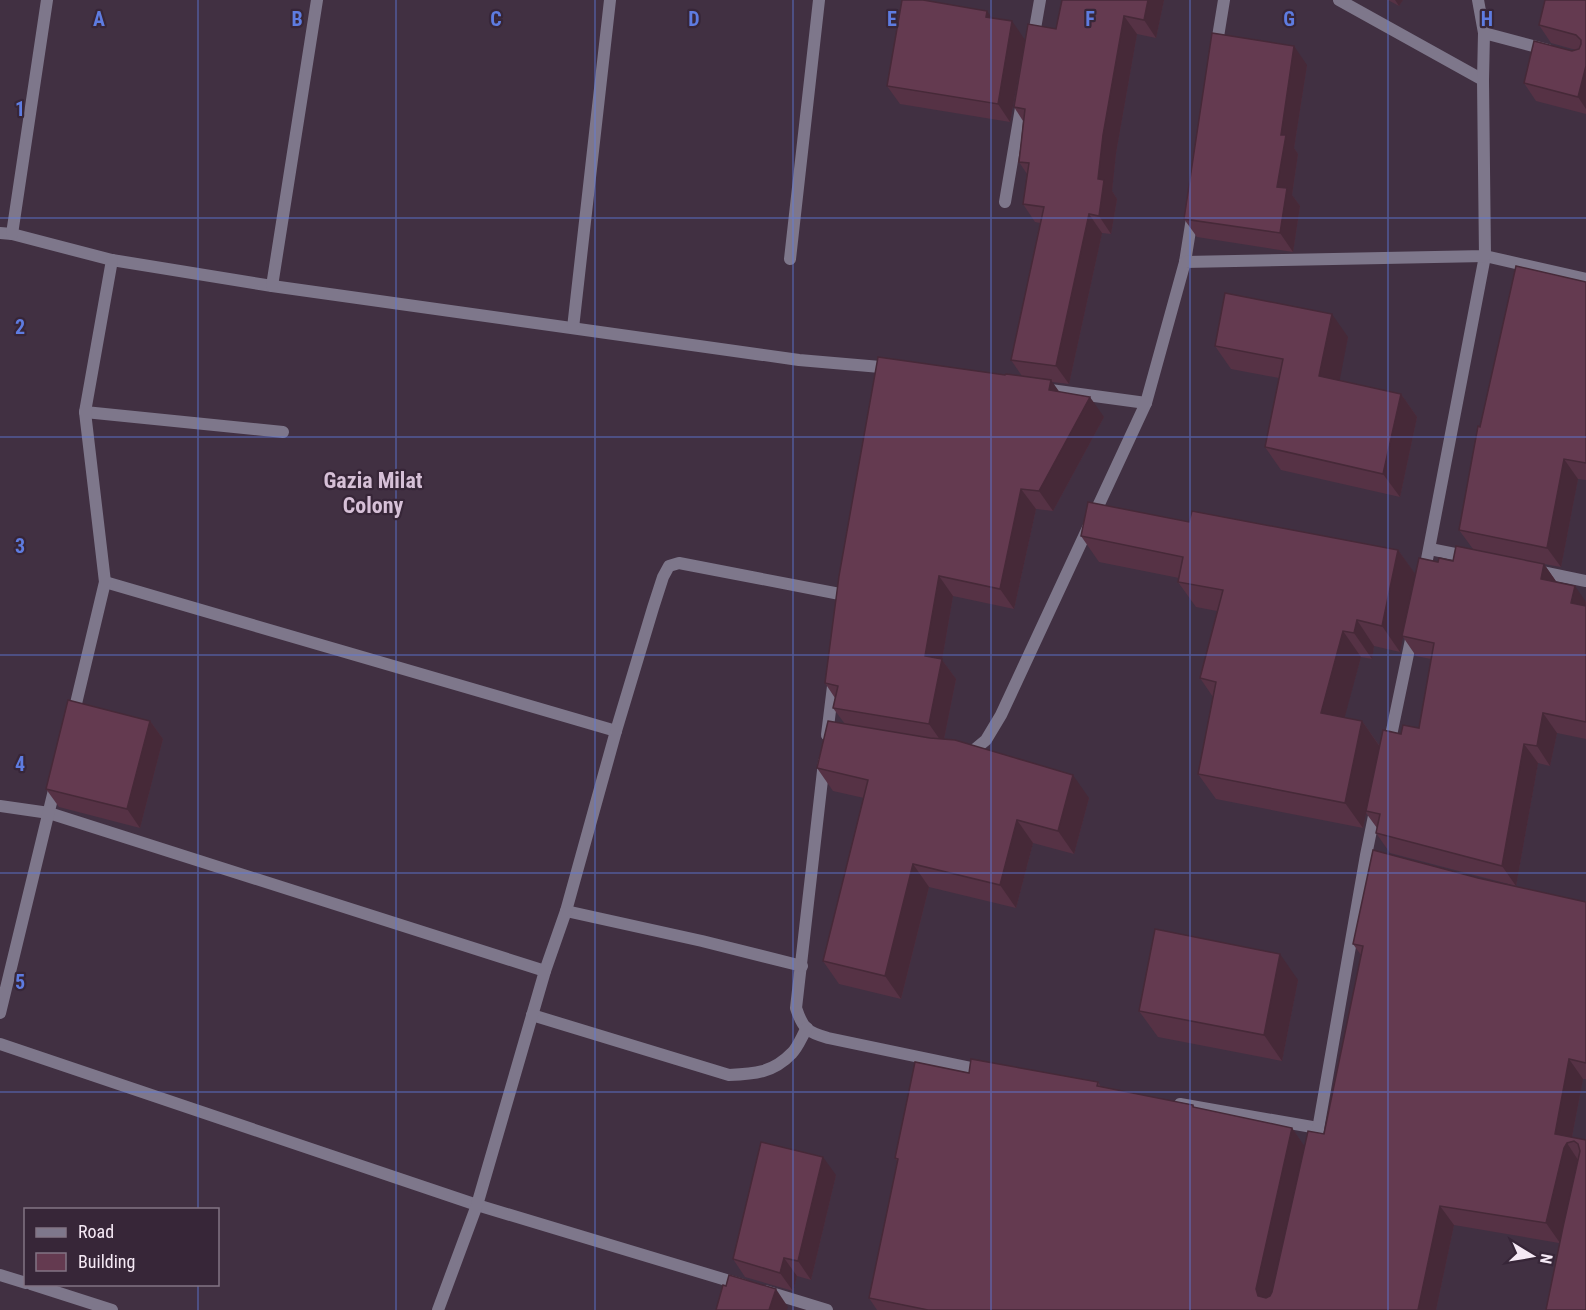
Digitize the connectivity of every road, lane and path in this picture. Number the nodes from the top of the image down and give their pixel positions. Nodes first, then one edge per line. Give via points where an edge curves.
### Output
1 (47, 0) edge
2 (317, 0) edge
3 (610, 0) edge
4 (819, 0) edge
5 (1040, 0) edge
6 (1224, 0) edge
7 (1339, 0) edge
8 (1478, 0) edge
9 (1484, 33) junction
10 (1558, 53) edge
11 (1030, 56) edge
12 (1215, 57) edge
13 (1483, 80) junction
14 (1024, 90) edge
15 (1005, 202) dead end
16 (1194, 205) edge
17 (6, 234) edge
18 (1485, 256) junction
19 (790, 259) dead end
20 (112, 260) junction
21 (1185, 262) junction
22 (1586, 279) edge
23 (272, 286) junction
24 (573, 328) junction
25 (908, 371) edge
26 (1027, 387) edge
27 (1146, 403) junction
28 (85, 412) junction
29 (283, 432) dead end
30 (1430, 549) junction
31 (1486, 560) edge
32 (1530, 570) edge
33 (1586, 581) edge
34 (105, 582) junction
35 (1423, 583) edge
36 (845, 595) edge
37 (1416, 617) edge
38 (836, 664) edge
39 (616, 731) junction
40 (69, 732) edge
41 (1387, 753) edge
42 (957, 754) edge
43 (60, 767) edge
44 (1378, 798) edge
45 (0, 806) edge
46 (49, 813) junction
47 (566, 911) junction
48 (802, 966) junction
49 (545, 971) junction
50 (0, 1013) edge
51 (532, 1015) junction
52 (807, 1028) junction
53 (0, 1044) edge
54 (998, 1073) edge
55 (1169, 1103) edge
56 (1318, 1128) junction
57 (1313, 1150) edge
58 (477, 1205) junction
59 (0, 1275) edge
60 (24, 1282) edge
61 (37, 1286) edge
62 (112, 1310) edge
63 (438, 1310) edge
64 (827, 1310) edge

1 - 17 street
2 - 23 street
3 - 24 street
4 - 19 street
5 - 11 street
6 - 12 street
7 - 13 street
8 - 9 street
9 - 10 street
9 - 13 street
13 - 18 street
14 - 15 street
16 - 21 street
17 - 20 street
18 - 21 street
18 - 22 street
18 - 30 street
20 - 23 street
20 - 28 street
21 - 27 street
23 - 24 street
24 - 25 street via 884,373
26 - 27 street
27 - 42 street via 1001,715 986,740 968,755
28 - 29 street
28 - 34 street
30 - 31 street
30 - 35 street
32 - 33 street
34 - 39 street
34 - 40 street
36 - 39 street via 679,563 669,566
37 - 41 street
38 - 48 street via 833,734
39 - 47 street
43 - 46 street
44 - 56 street via 1371,856
45 - 46 street
46 - 49 street
46 - 50 street
47 - 48 street
47 - 49 street
48 - 52 street via 796,1008
49 - 51 street
51 - 52 street via 729,1075 757,1074 776,1067 793,1052
51 - 58 street
52 - 54 street via 828,1038
53 - 58 street
55 - 56 street
56 - 57 street
58 - 63 street
58 - 64 street
59 - 60 street
61 - 62 street

